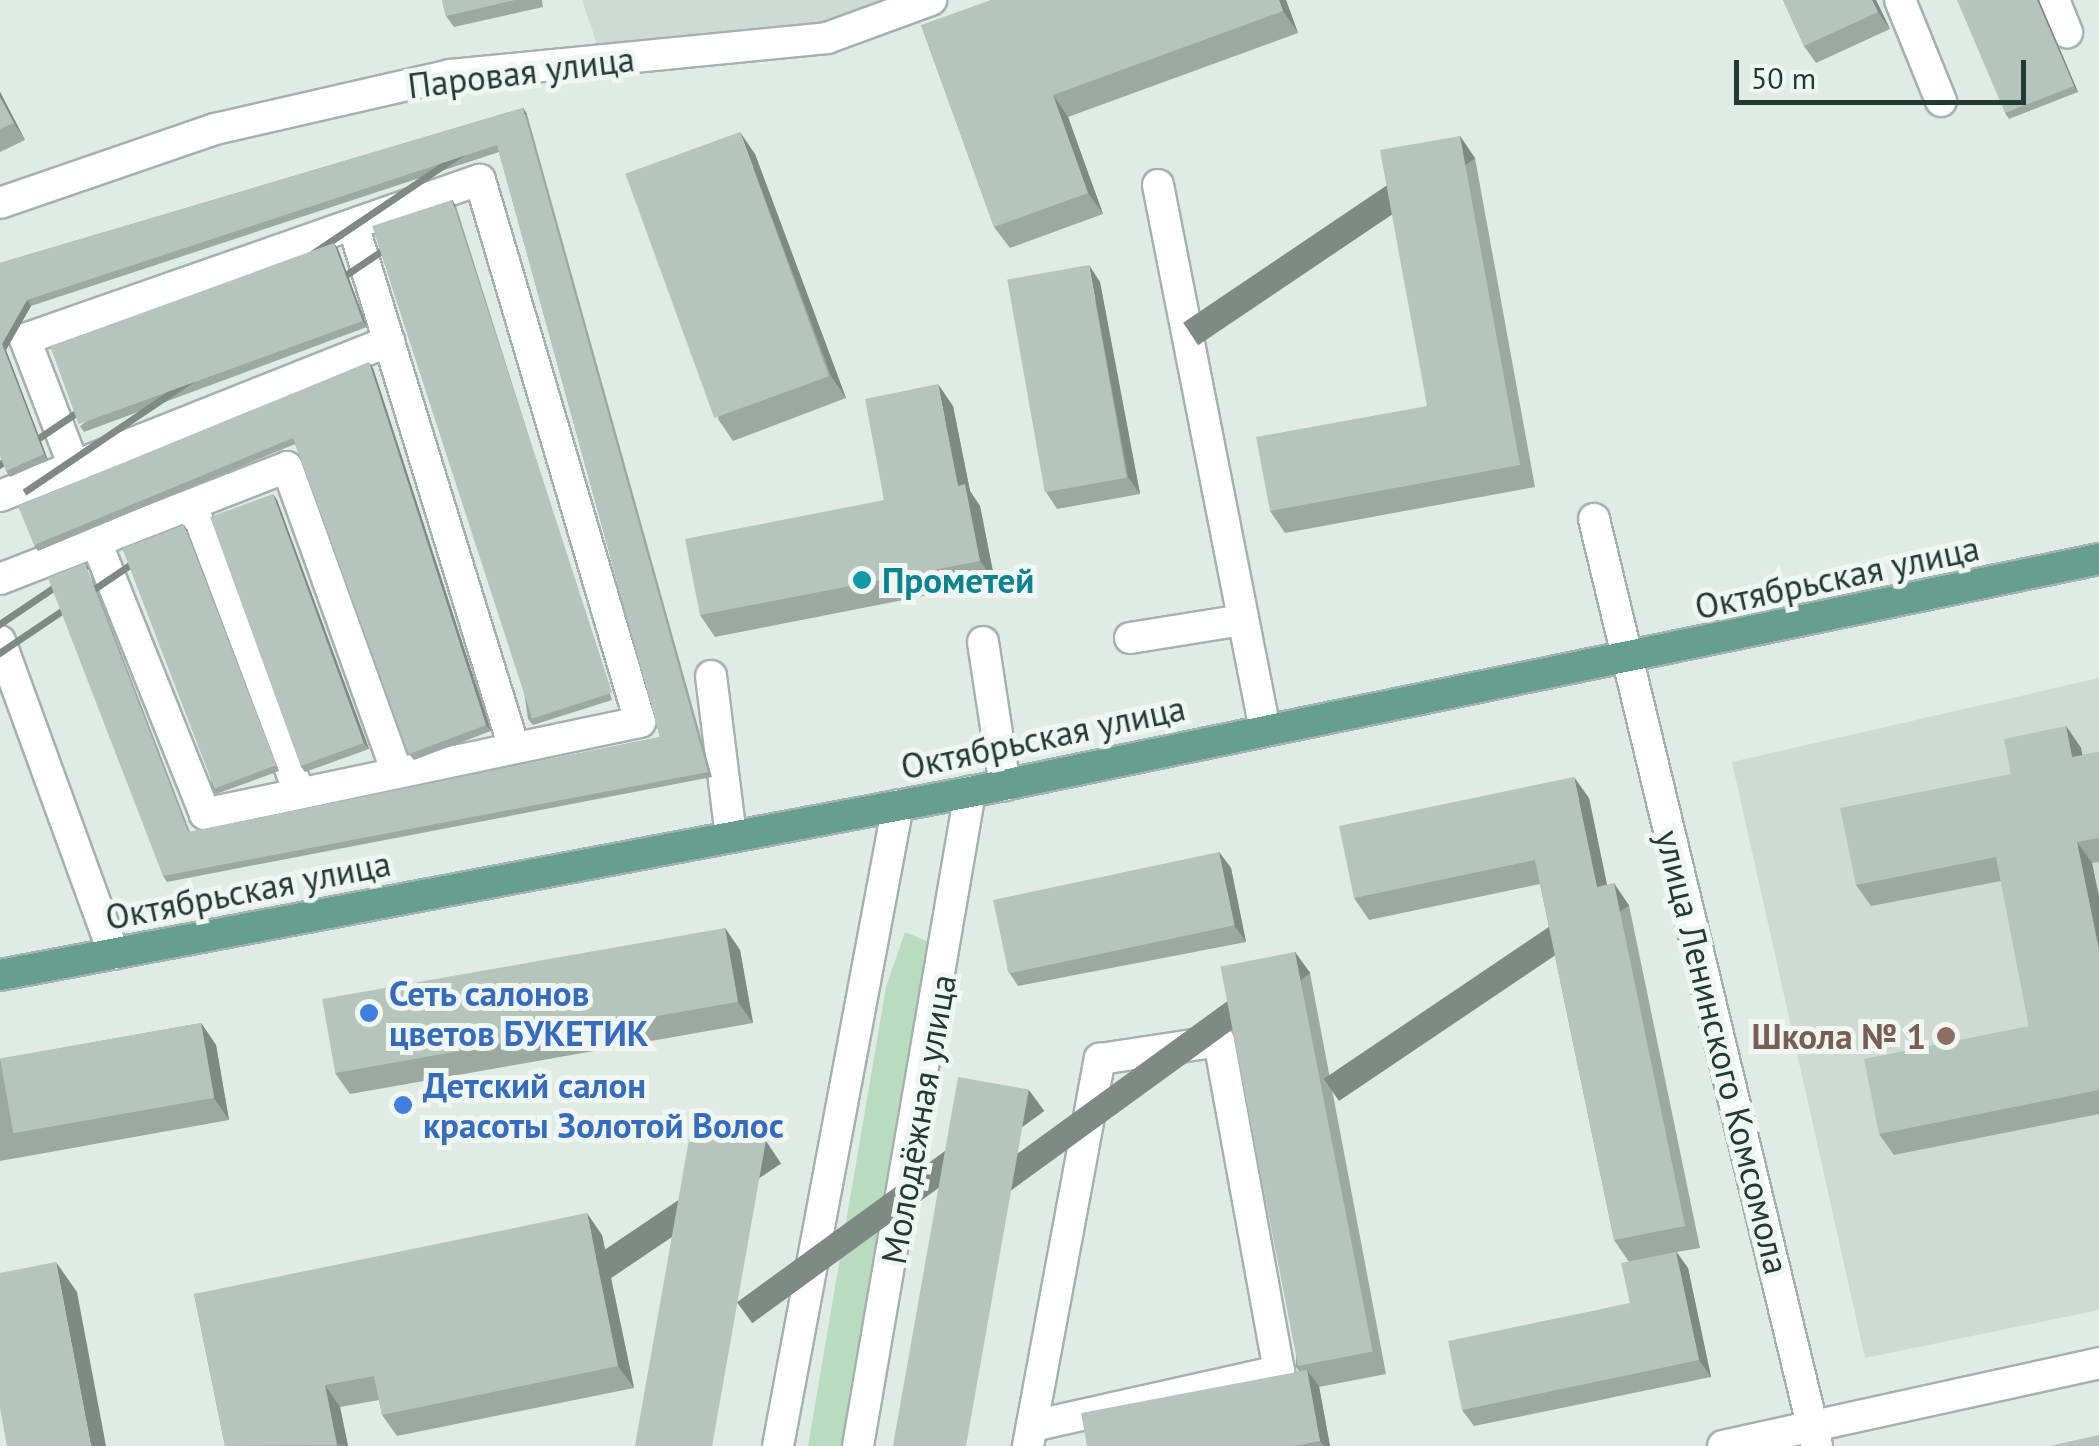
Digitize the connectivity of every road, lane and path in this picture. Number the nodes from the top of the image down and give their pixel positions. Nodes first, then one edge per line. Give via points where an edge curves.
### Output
1 (931, 0) edge
2 (1900, 0) edge
3 (2054, 0) edge
4 (2067, 33) dead end
5 (1941, 100) dead end
6 (1158, 184) dead end
7 (0, 203) edge
8 (353, 225) junction
9 (389, 341) junction
10 (73, 464) junction
11 (0, 496) edge
12 (192, 505) junction
13 (1594, 519) dead end
14 (96, 542) junction
15 (2099, 559) edge
16 (0, 579) edge
17 (1243, 620) junction
18 (1130, 638) dead end
19 (0, 642) edge
20 (983, 642) dead end
21 (1624, 660) junction
22 (711, 676) dead end
23 (9, 691) edge
24 (1265, 730) junction
25 (514, 748) junction
26 (397, 772) junction
27 (1005, 784) junction
28 (299, 792) junction
29 (970, 792) junction
30 (898, 806) junction
31 (731, 837) junction
32 (114, 954) junction
33 (0, 976) edge
34 (2099, 1363) edge
35 (1814, 1435) edge
36 (1030, 1436) edge
37 (778, 1446) edge
38 (858, 1446) edge
39 (1723, 1446) edge

1 - 7 street, Паровая улица via 827,38 451,75 215,129
2 - 5 street
3 - 4 street
6 - 17 street
8 - 9 street
8 - 10 street via 25,339
8 - 25 street via 480,180 640,722
9 - 10 street
9 - 25 street
10 - 11 street
12 - 14 street
12 - 26 street via 287,467
12 - 28 street
13 - 21 street, улица Ленинского Комсомола
14 - 16 street
14 - 28 street via 205,814
15 - 21 main road, Октябрьская улица
17 - 18 street
17 - 24 street
19 - 23 street
20 - 27 street
21 - 24 main road, Октябрьская улица
21 - 35 street, улица Ленинского Комсомола
22 - 31 street
23 - 32 street
24 - 27 main road, Октябрьская улица
25 - 26 street
26 - 28 street
27 - 29 main road, Октябрьская улица
29 - 30 main road, Октябрьская улица
29 - 38 street, Молодёжная улица
30 - 31 main road, Октябрьская улица
30 - 37 street
31 - 32 main road, Октябрьская улица
32 - 33 main road, Октябрьская улица
34 - 35 street
35 - 39 street
36 - 36 street via 1100,1059 1219,1041 1279,1370

